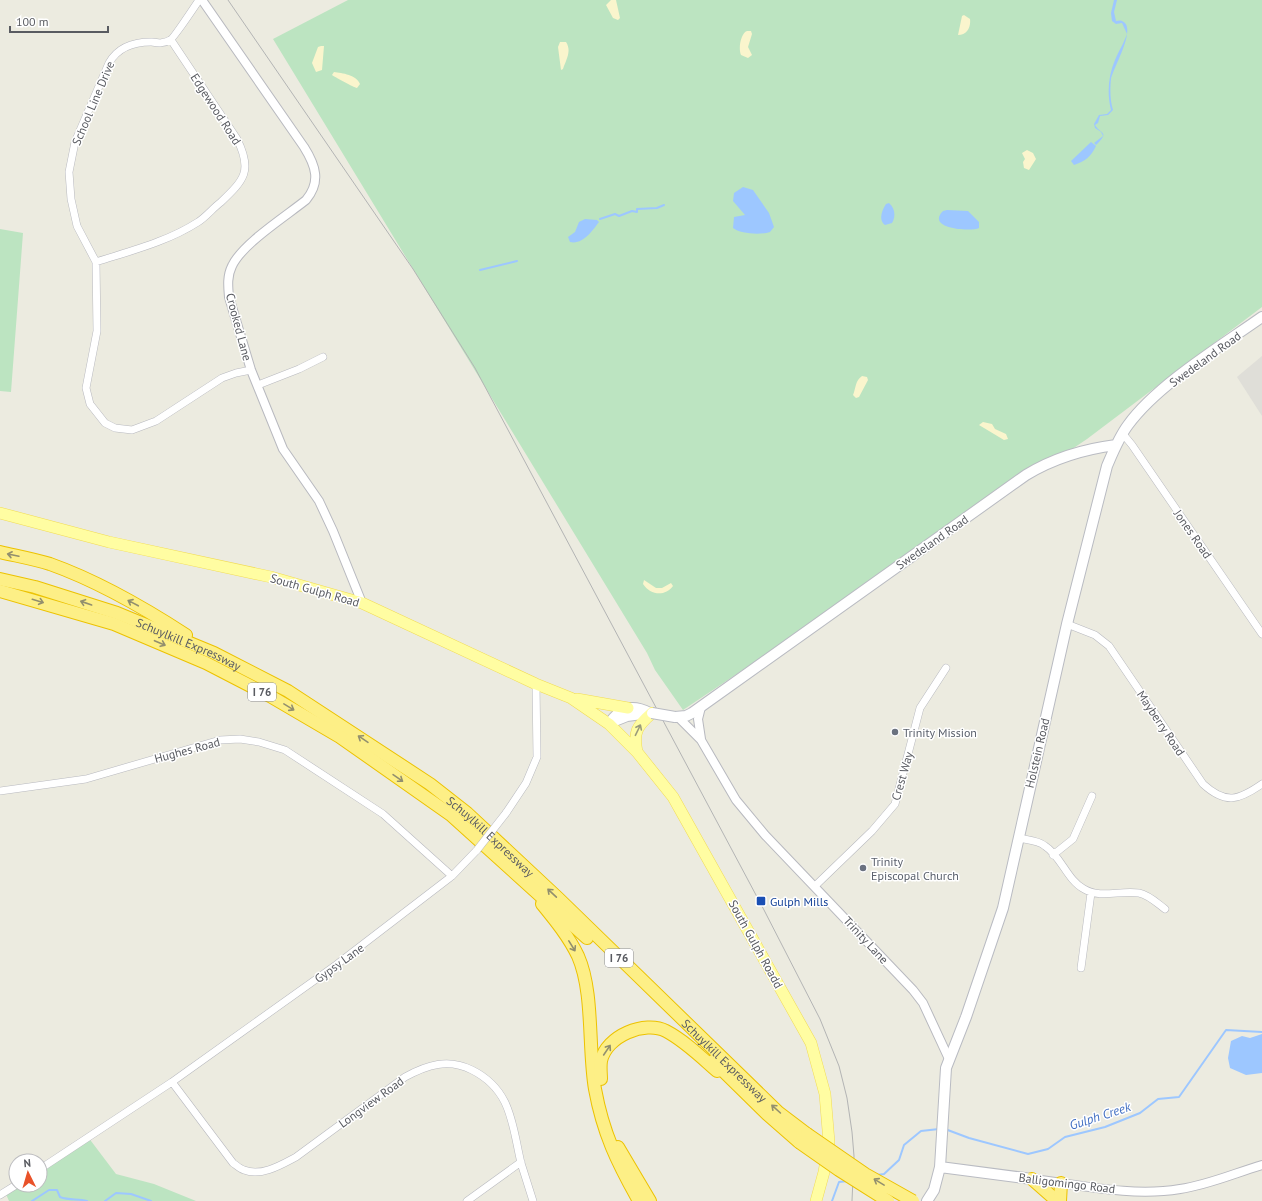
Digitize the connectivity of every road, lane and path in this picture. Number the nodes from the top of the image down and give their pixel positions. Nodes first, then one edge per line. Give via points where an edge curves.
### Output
1 (199, 0) edge
2 (202, 0) edge
3 (171, 40) junction
4 (96, 262) junction
5 (1262, 317) edge
6 (322, 357) dead end
7 (251, 370) junction
8 (258, 385) junction
9 (1122, 434) junction
10 (1116, 445) junction
11 (0, 513) edge
12 (0, 552) edge
13 (0, 578) edge
14 (0, 591) edge
15 (362, 603) junction
16 (1067, 624) junction
17 (1262, 634) edge
18 (214, 653) junction
19 (946, 668) dead end
20 (536, 684) junction
21 (571, 698) junction
22 (701, 707) junction
23 (628, 708) junction
24 (651, 713) junction
25 (677, 717) junction
26 (609, 724) junction
27 (701, 740) junction
28 (637, 752) junction
29 (1262, 784) edge
30 (0, 791) edge
31 (1092, 796) dead end
32 (1018, 838) junction
33 (494, 852) junction
34 (1053, 855) junction
35 (452, 876) junction
36 (815, 886) junction
37 (1091, 892) junction
38 (1165, 909) dead end
39 (1081, 968) dead end
40 (949, 1059) junction
41 (172, 1082) junction
42 (750, 1097) junction
43 (803, 1138) junction
44 (521, 1162) junction
45 (48, 1164) edge
46 (1262, 1165) edge
47 (940, 1168) junction
48 (1032, 1179) junction
49 (1061, 1183) junction
50 (817, 1197) edge
51 (467, 1201) edge
52 (533, 1201) edge
53 (639, 1201) edge
54 (650, 1201) edge
55 (888, 1201) edge
56 (913, 1201) edge
57 (927, 1201) edge
58 (1057, 1201) edge
59 (1060, 1201) edge

1 - 3 street
2 - 7 street, Crooked Lane via 307,152 316,175 316,184 306,200 243,250 231,266 229,297
3 - 4 street, School Line Drive via 128,46 115,53 75,142 69,172 71,199 78,226
3 - 4 street, Edgewood Road via 242,148 243,178 199,221 168,238
4 - 7 street, School Line Drive via 97,331 86,388 90,404 105,423 122,430 148,426 222,378
5 - 9 main road, Swedeland Road via 1167,386 1138,414
6 - 8 street
7 - 8 street, Crooked Lane
8 - 15 street, Crooked Lane via 283,449 322,507
9 - 10 main road, Swedeland Road
9 - 17 street, Jones Road
10 - 16 main road, Holstein Road via 1100,489
10 - 22 main road, Swedeland Road via 1086,450 1057,459 1026,475
11 - 15 main road, South Gulph Road via 110,542 271,577
18 -> 12 highway via 161,618 90,581 52,565
18 -> 13 highway, Schuylkill Expressway / I 76 via 117,613
14 -> 33 highway, Schuylkill Expressway / I 76 via 114,624 206,663 270,696 340,738 451,814
15 - 20 main road, South Gulph Road
16 - 29 street, Mayberry Road via 1095,635 1108,646 1204,784 1215,795 1231,798 1244,796
16 - 32 main road, Holstein Road
43 -> 18 highway, Schuylkill Expressway / I 76 via 558,898 467,813 430,784 352,731 288,691
19 - 36 street, Crest Way via 920,708 895,804 872,831
20 - 21 main road, South Gulph Road
20 - 35 street, Gypsy Lane, bridge via 537,756 526,783 477,850
21 - 23 main road
21 - 26 main road, South Gulph Road
22 - 25 main road, Swedeland Road via 692,713
22 - 27 street via 698,719
23 - 24 main road via 640,708
23 - 26 main road via 616,714
24 - 25 main road, bridge
24 - 26 main road via 627,716
28 -> 24 main road via 635,732
25 - 27 street, Trinity Lane
26 - 28 main road, South Gulph Roadd
27 - 36 street, Trinity Lane via 736,800 765,835
28 - 50 main road, South Gulph Roadd via 673,797 811,1043 822,1081 828,1118 828,1142
30 - 35 street, Hughes Road via 86,779 220,740 240,739 259,742 284,750 383,814
31 - 34 street via 1073,839
32 - 34 street via 1045,846
32 - 40 main road, Holstein Road via 1003,908
33 - 42 highway, Schuylkill Expressway / I 76 via 662,1010
33 -> 53 highway via 536,896 578,956 585,977 595,1088 606,1137
34 - 37 street via 1073,880
35 - 41 street, Gypsy Lane via 336,965
36 - 40 street, Trinity Lane via 920,999
37 - 38 street via 1140,893
37 - 39 street
40 - 47 main road via 944,1095
41 - 44 street, Longview Road via 233,1163 244,1170 262,1171 279,1167 296,1158 417,1070 443,1063 457,1065 472,1070 490,1082 503,1098 513,1121
41 - 45 street, Gypsy Lane
42 - 43 highway, Schuylkill Expressway / I 76
54 -> 42 highway via 612,1137 601,1085 601,1060 608,1047 622,1035 640,1028 654,1027 665,1030
43 - 55 highway, Schuylkill Expressway / I 76, bridge via 839,1170
56 -> 43 highway, Schuylkill Expressway / I 76, bridge
44 - 51 street
44 - 52 street, Longview Road
46 - 49 street, Balligomingo Road via 1192,1187 1167,1191 1129,1191
47 - 48 main road, Balligomingo Road
47 - 57 main road via 934,1190
48 - 49 street, Balligomingo Road
48 - 58 highway
49 - 59 highway

